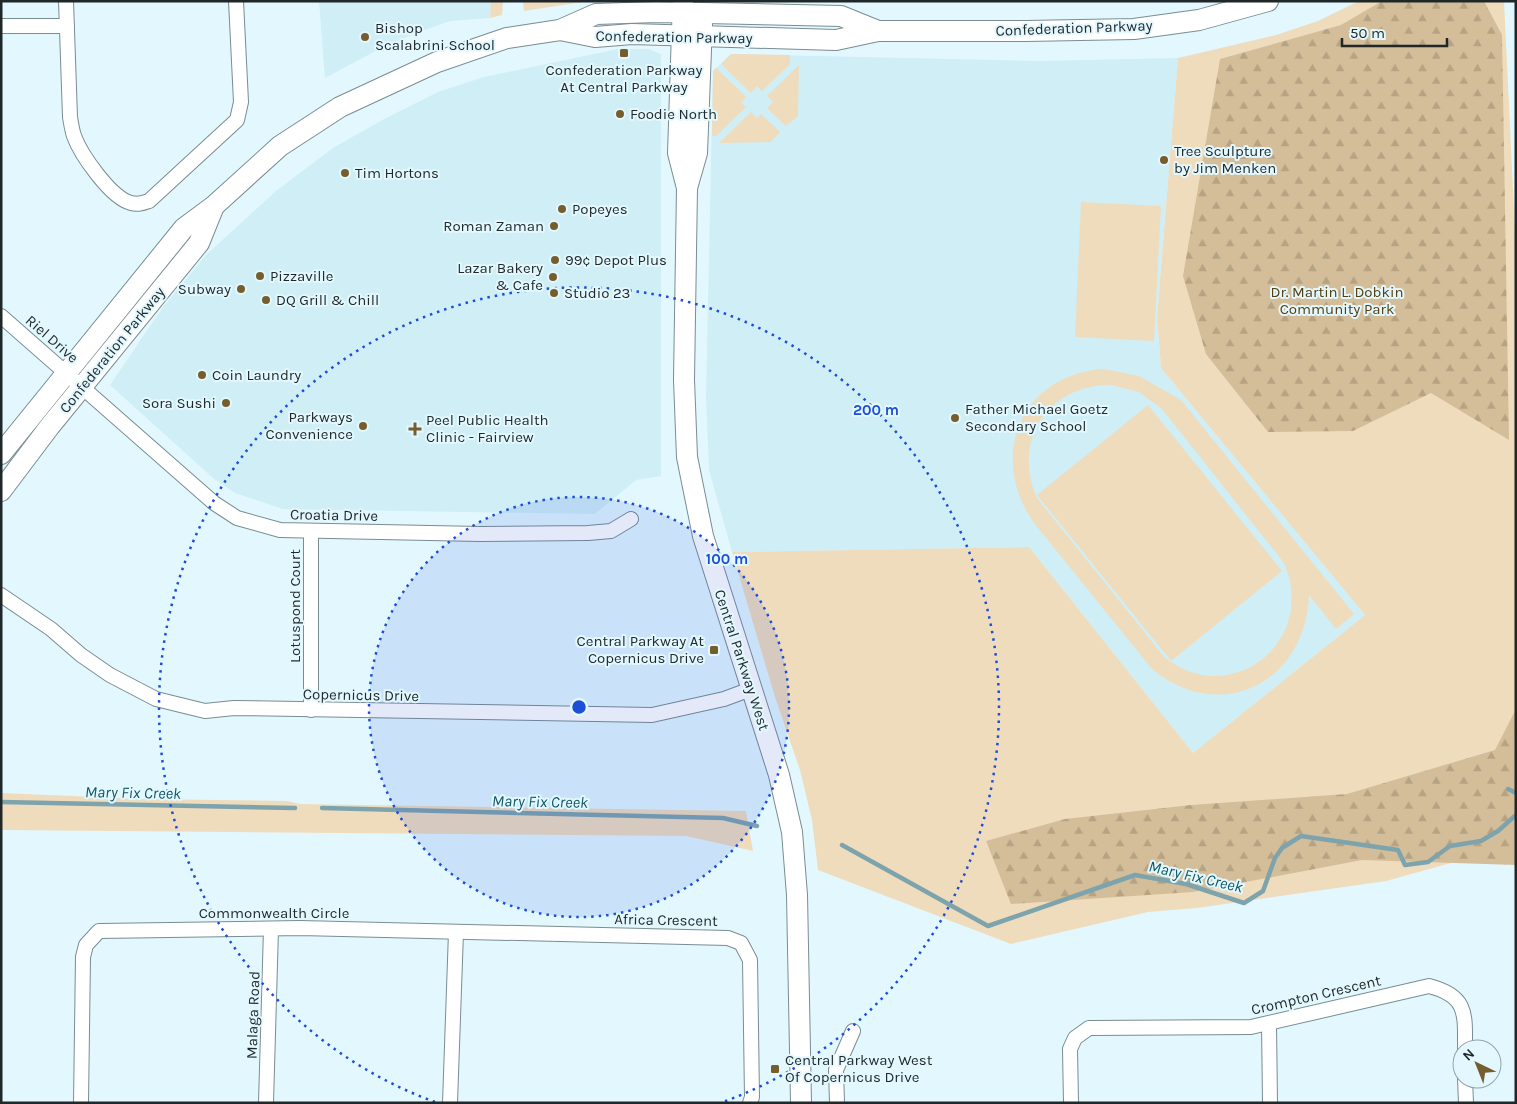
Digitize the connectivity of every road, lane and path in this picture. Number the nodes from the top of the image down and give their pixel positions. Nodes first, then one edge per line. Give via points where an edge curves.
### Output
1 (66, 1) edge
2 (236, 1) edge
3 (1268, 1) edge
4 (692, 7) edge
5 (1, 26) edge
6 (67, 26) junction
7 (560, 30) junction
8 (878, 31) junction
9 (681, 36) junction
10 (701, 36) junction
11 (687, 188) junction
12 (215, 204) junction
13 (1, 316) edge
14 (67, 372) junction
15 (82, 386) junction
16 (1, 454) edge
17 (1, 491) edge
18 (631, 518) dead end
19 (311, 532) junction
20 (1, 595) edge
21 (752, 689) junction
22 (311, 710) junction
23 (271, 929) junction
24 (456, 932) junction
25 (1269, 1024) junction
26 (853, 1031) dead end
27 (1465, 1039) edge
28 (1465, 1089) edge
29 (81, 1103) edge
30 (266, 1103) edge
31 (450, 1103) edge
32 (750, 1103) edge
33 (801, 1103) edge
34 (837, 1103) edge
35 (1071, 1103) edge
36 (1270, 1103) edge
37 (1466, 1103) edge

1 - 6 street
2 - 6 street via 241,102 237,120 150,201 141,204 129,203 113,191 97,174 74,136 70,117
3 - 8 street, Confederation Parkway via 1199,20 1134,29
4 - 7 street, Confederation Parkway via 596,14
4 - 8 street, Confederation Parkway via 840,16
4 - 9 street, Central Parkway West
4 - 10 street, Central Parkway West
5 - 6 street
7 - 9 street, Confederation Parkway via 595,37 632,34
7 - 12 street, Confederation Parkway via 507,38 437,62 340,107 280,146
8 - 10 street, Confederation Parkway via 836,40
9 - 10 street, Confederation Parkway
9 - 11 street, Central Parkway West via 678,153
10 - 11 street, Central Parkway West via 697,153
11 - 21 street, Central Parkway West via 684,380 687,458 703,536
12 - 14 street, Confederation Parkway via 184,228
12 - 15 street, Confederation Parkway via 199,243
13 - 14 street, Riel Drive
14 - 15 street, Riel Drive
14 - 16 street, Confederation Parkway
15 - 17 street, Confederation Parkway
15 - 19 street, Croatia Drive via 202,494 226,511 264,527
18 - 19 street, Croatia Drive via 611,531 588,534
19 - 22 street, Lotuspond Court
20 - 22 street, Copernicus Drive via 110,675 156,699 205,711 234,708
21 - 22 street, Copernicus Drive via 724,699 652,715
21 - 33 street, Central Parkway West via 779,775 792,832 797,895
23 - 24 street, Commonwealth Circle
23 - 29 street, Commonwealth Circle via 115,930 99,931 93,936 83,957
23 - 30 street, Malaga Road
24 - 31 street
24 - 32 street, Africa Crescent via 728,938 741,943 750,960
25 - 27 street, Crompton Crescent via 1429,986 1456,996 1465,1016
25 - 35 street, Crompton Crescent via 1251,1027 1089,1028 1075,1038 1070,1049
25 - 36 street
26 - 34 street via 836,1070
28 - 37 street

